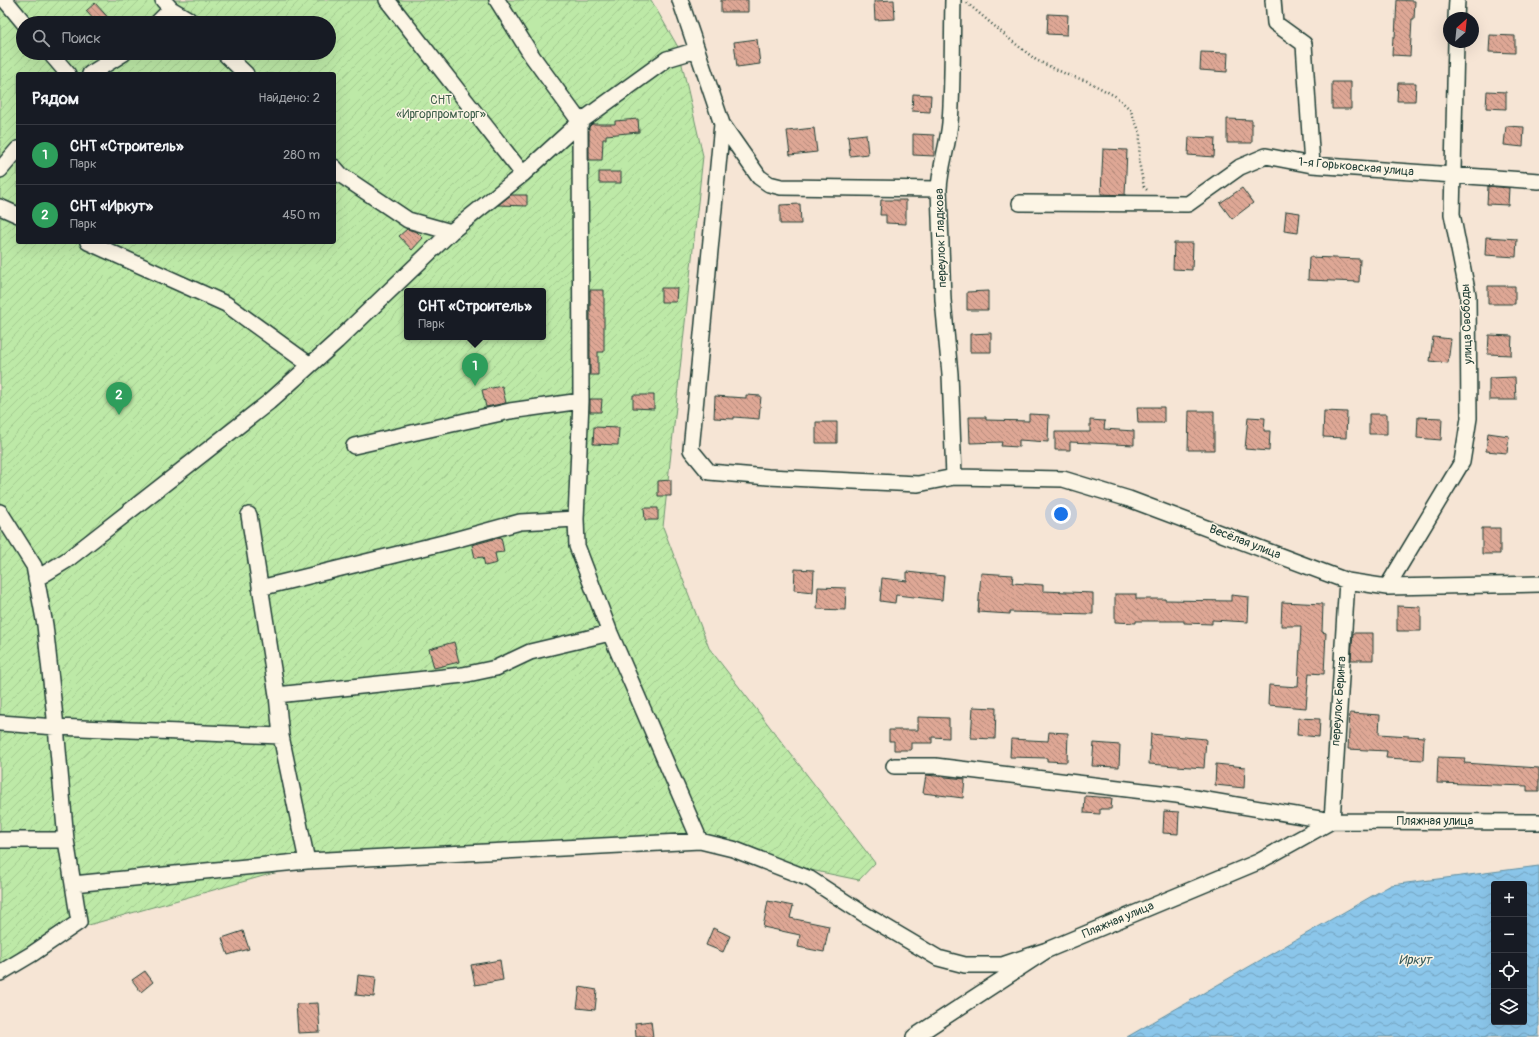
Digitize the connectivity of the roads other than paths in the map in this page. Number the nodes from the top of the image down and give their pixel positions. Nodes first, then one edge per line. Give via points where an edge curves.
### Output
1 (5, 0) edge
2 (387, 0) edge
3 (497, 0) edge
4 (680, 0) edge
5 (953, 0) edge
6 (1273, 0) edge
7 (1457, 0) edge
8 (167, 5) edge
9 (1456, 12) edge
10 (18, 16) edge
11 (161, 16) edge
12 (184, 16) edge
13 (1456, 48) edge
14 (697, 50) junction
15 (56, 60) edge
16 (113, 60) edge
17 (231, 60) edge
18 (66, 72) edge
19 (93, 72) edge
20 (244, 72) edge
21 (580, 122) junction
22 (722, 124) junction
23 (16, 151) edge
24 (1312, 165) junction
25 (336, 169) edge
26 (0, 170) edge
27 (523, 174) junction
28 (1452, 175) junction
29 (1539, 181) edge
30 (939, 190) junction
31 (1020, 203) dead end
32 (0, 207) edge
33 (16, 214) edge
34 (451, 232) junction
35 (92, 244) edge
36 (310, 366) junction
37 (581, 401) junction
38 (354, 446) dead end
39 (954, 477) junction
40 (0, 512) edge
41 (249, 515) dead end
42 (576, 519) junction
43 (36, 579) junction
44 (1347, 581) junction
45 (1539, 584) edge
46 (1387, 587) junction
47 (260, 588) junction
48 (610, 633) junction
49 (277, 695) junction
50 (0, 723) edge
51 (56, 727) junction
52 (281, 736) junction
53 (894, 766) dead end
54 (1332, 821) junction
55 (1539, 822) edge
56 (0, 840) edge
57 (66, 840) junction
58 (700, 842) junction
59 (307, 861) junction
60 (73, 884) junction
61 (1047, 950) junction
62 (0, 973) edge
63 (914, 1037) edge

1 - 10 street
2 - 27 street
3 - 21 street via 532,56
4 - 14 street
5 - 30 street, переулок Гладкова via 950,125
6 - 24 street via 1275,23 1304,44
7 - 9 street
8 - 11 street
8 - 12 street
13 - 28 street, улица Свободы
14 - 21 street via 667,59
14 - 22 street
15 - 18 street
16 - 19 street
17 - 20 street
21 - 27 street
21 - 37 street
22 - 30 street via 759,177 769,184 781,187
22 - 39 street, Весёлая улица via 691,450 709,472 918,484
23 - 26 street
24 - 28 street, 1-я Горьковская улица
24 - 31 street, 1-я Горьковская улица via 1266,156 1240,167 1188,204
25 - 34 street via 408,220
27 - 34 street
28 - 29 street, 1-я Горьковская улица
28 - 46 street, улица Свободы via 1452,214 1468,294 1469,418 1462,462
30 - 39 street, переулок Гладкова
32 - 33 street
34 - 36 street
35 - 36 street via 226,304
36 - 43 street via 269,402 80,551
37 - 38 street via 510,411
37 - 42 street
39 - 44 street, Весёлая улица via 1063,479 1129,499
40 - 43 street via 34,566
41 - 47 street
42 - 47 street via 520,522
42 - 48 street via 577,546
43 - 51 street via 45,625
44 - 46 street, Весёлая улица
44 - 54 street, переулок Беринга
45 - 46 street, Весёлая улица
47 - 49 street
48 - 49 street via 530,652 496,668 463,675
48 - 58 street
49 - 52 street
50 - 51 street
51 - 52 street
51 - 57 street
52 - 59 street
53 - 54 street, Пляжная улица via 935,766 1170,794
54 - 55 street, Пляжная улица
54 - 61 street, Пляжная улица via 1258,862
56 - 57 street
57 - 60 street
58 - 59 street
58 - 61 street via 733,849 810,879 938,958 965,965 1002,965
59 - 60 street
60 - 62 street via 79,922
61 - 63 street, Пляжная улица

